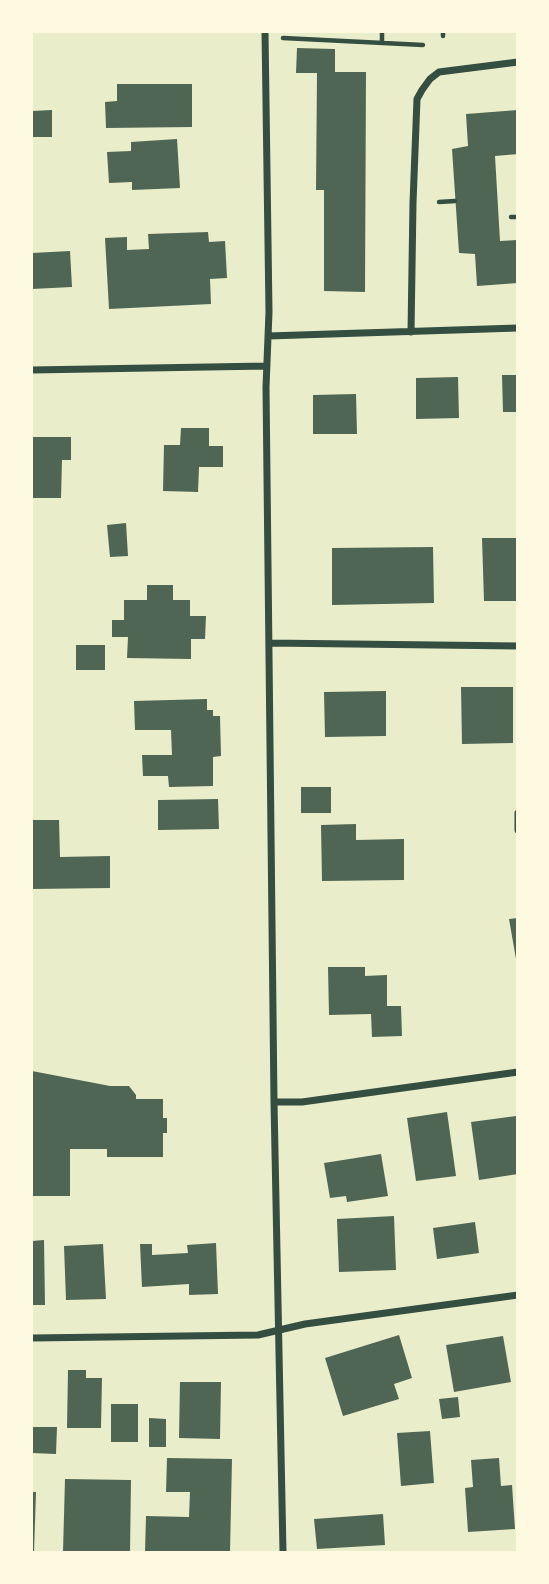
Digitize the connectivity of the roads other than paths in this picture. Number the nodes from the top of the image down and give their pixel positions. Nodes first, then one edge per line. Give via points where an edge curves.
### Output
1 (265, 34) edge
2 (517, 62) edge
3 (517, 328) edge
4 (411, 332) junction
5 (268, 337) junction
6 (267, 366) junction
7 (32, 370) edge
8 (269, 643) junction
9 (517, 646) edge
10 (517, 813) edge
11 (517, 830) edge
12 (517, 1072) edge
13 (274, 1102) junction
14 (517, 1295) edge
15 (279, 1330) junction
16 (32, 1338) edge
17 (283, 1552) edge

1 - 5 street
2 - 4 street via 439,72 418,99
3 - 4 street
4 - 5 street
5 - 6 street
6 - 7 street
6 - 8 street
8 - 9 street
8 - 13 street
10 - 11 street
12 - 13 street
13 - 15 street
14 - 15 street
15 - 16 street via 258,1335
15 - 17 street

